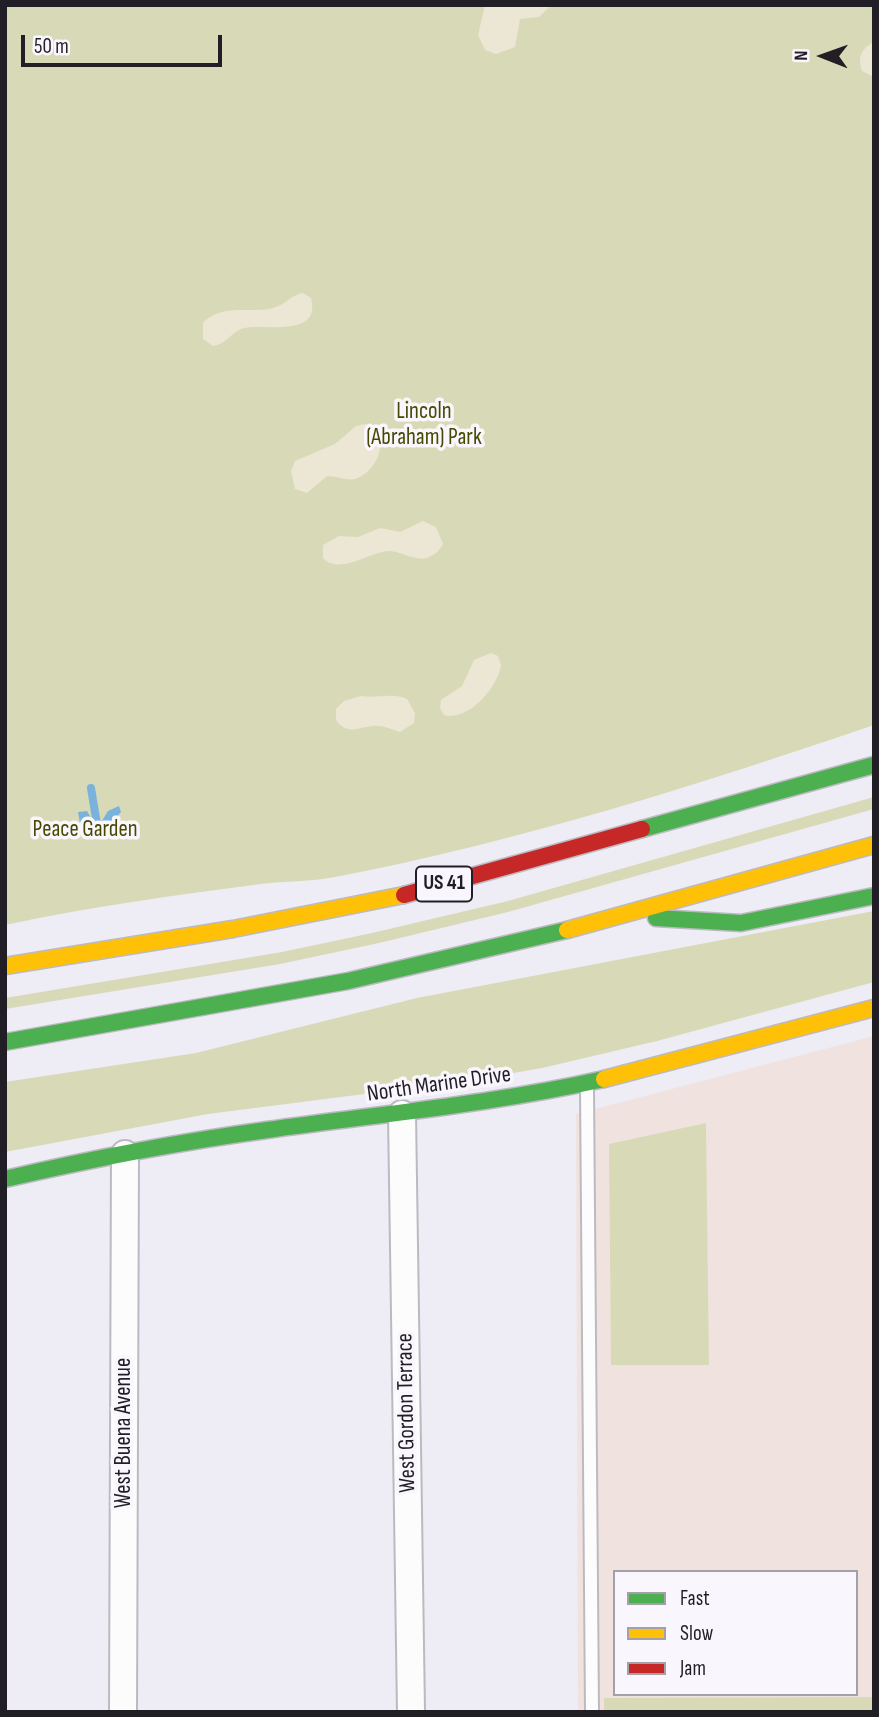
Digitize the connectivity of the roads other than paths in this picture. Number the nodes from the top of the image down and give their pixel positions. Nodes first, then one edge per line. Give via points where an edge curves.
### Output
1 (874, 765) edge
2 (874, 845) edge
3 (874, 896) edge
4 (626, 916) junction
5 (5, 966) edge
6 (874, 1008) edge
7 (5, 1042) edge
8 (587, 1084) junction
9 (402, 1114) junction
10 (125, 1154) junction
11 (5, 1179) edge
12 (123, 1712) edge
13 (411, 1712) edge
14 (592, 1712) edge

1 - 5 main road, US 41 via 392,898
2 - 4 main road
3 - 4 main road via 741,923
4 - 7 main road via 348,981
6 - 8 main road, North Marine Drive
8 - 9 main road, North Marine Drive
8 - 14 lane
9 - 10 main road, North Marine Drive via 264,1130
9 - 13 street, West Gordon Terrace
10 - 11 main road, North Marine Drive
10 - 12 street, West Buena Avenue

